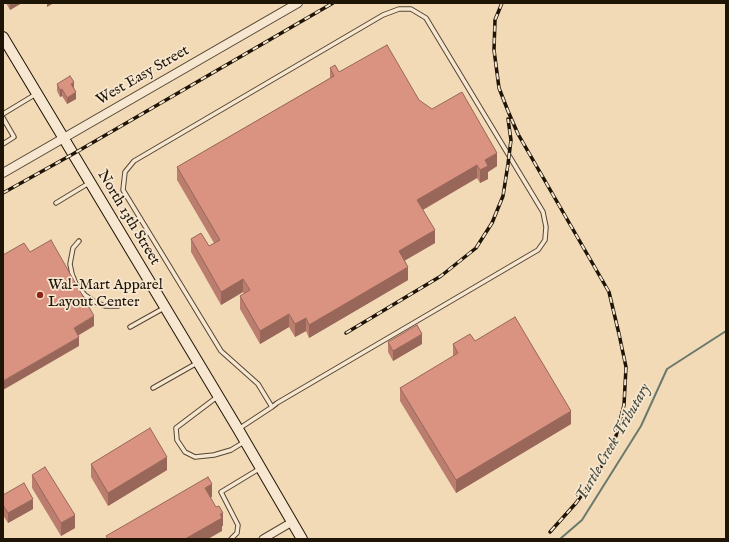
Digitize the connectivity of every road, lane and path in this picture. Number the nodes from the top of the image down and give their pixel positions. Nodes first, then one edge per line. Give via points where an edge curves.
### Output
1 (298, 3) edge
2 (3, 37) edge
3 (37, 94) junction
4 (3, 114) edge
5 (3, 118) edge
6 (63, 138) junction
7 (3, 144) edge
8 (3, 172) edge
9 (89, 183) junction
10 (56, 203) dead end
11 (79, 241) dead end
12 (118, 306) dead end
13 (164, 307) junction
14 (130, 327) dead end
15 (198, 363) junction
16 (153, 388) dead end
17 (218, 396) junction
18 (272, 407) junction
19 (238, 429) junction
20 (245, 442) junction
21 (260, 468) junction
22 (292, 522) junction
23 (231, 539) edge
24 (263, 539) edge
25 (302, 539) edge

1 - 6 street, West Easy Street
2 - 3 main road, North 13th Street
3 - 4 lane
3 - 6 main road, North 13th Street
5 - 7 lane via 14,137
6 - 8 street, West Easy Street
6 - 9 main road, North 13th Street
9 - 10 lane
9 - 13 main road, North 13th Street
11 - 12 lane via 73,248 70,264 76,284 95,302 105,306
13 - 14 lane
13 - 15 main road, North 13th Street
15 - 16 lane
15 - 17 main road, North 13th Street
17 - 19 main road, North 13th Street
17 - 20 lane via 176,428 177,440 185,452 195,457 231,450
18 - 18 lane via 538,250 545,240 543,212 426,18 411,9 399,8 383,15 134,161 125,172 123,190 222,351 258,384
18 - 19 lane
19 - 20 main road, North 13th Street
20 - 21 main road, North 13th Street
21 - 22 main road, North 13th Street
21 - 23 lane via 221,492 238,525 237,533
22 - 24 street
22 - 25 main road, North 13th Street

